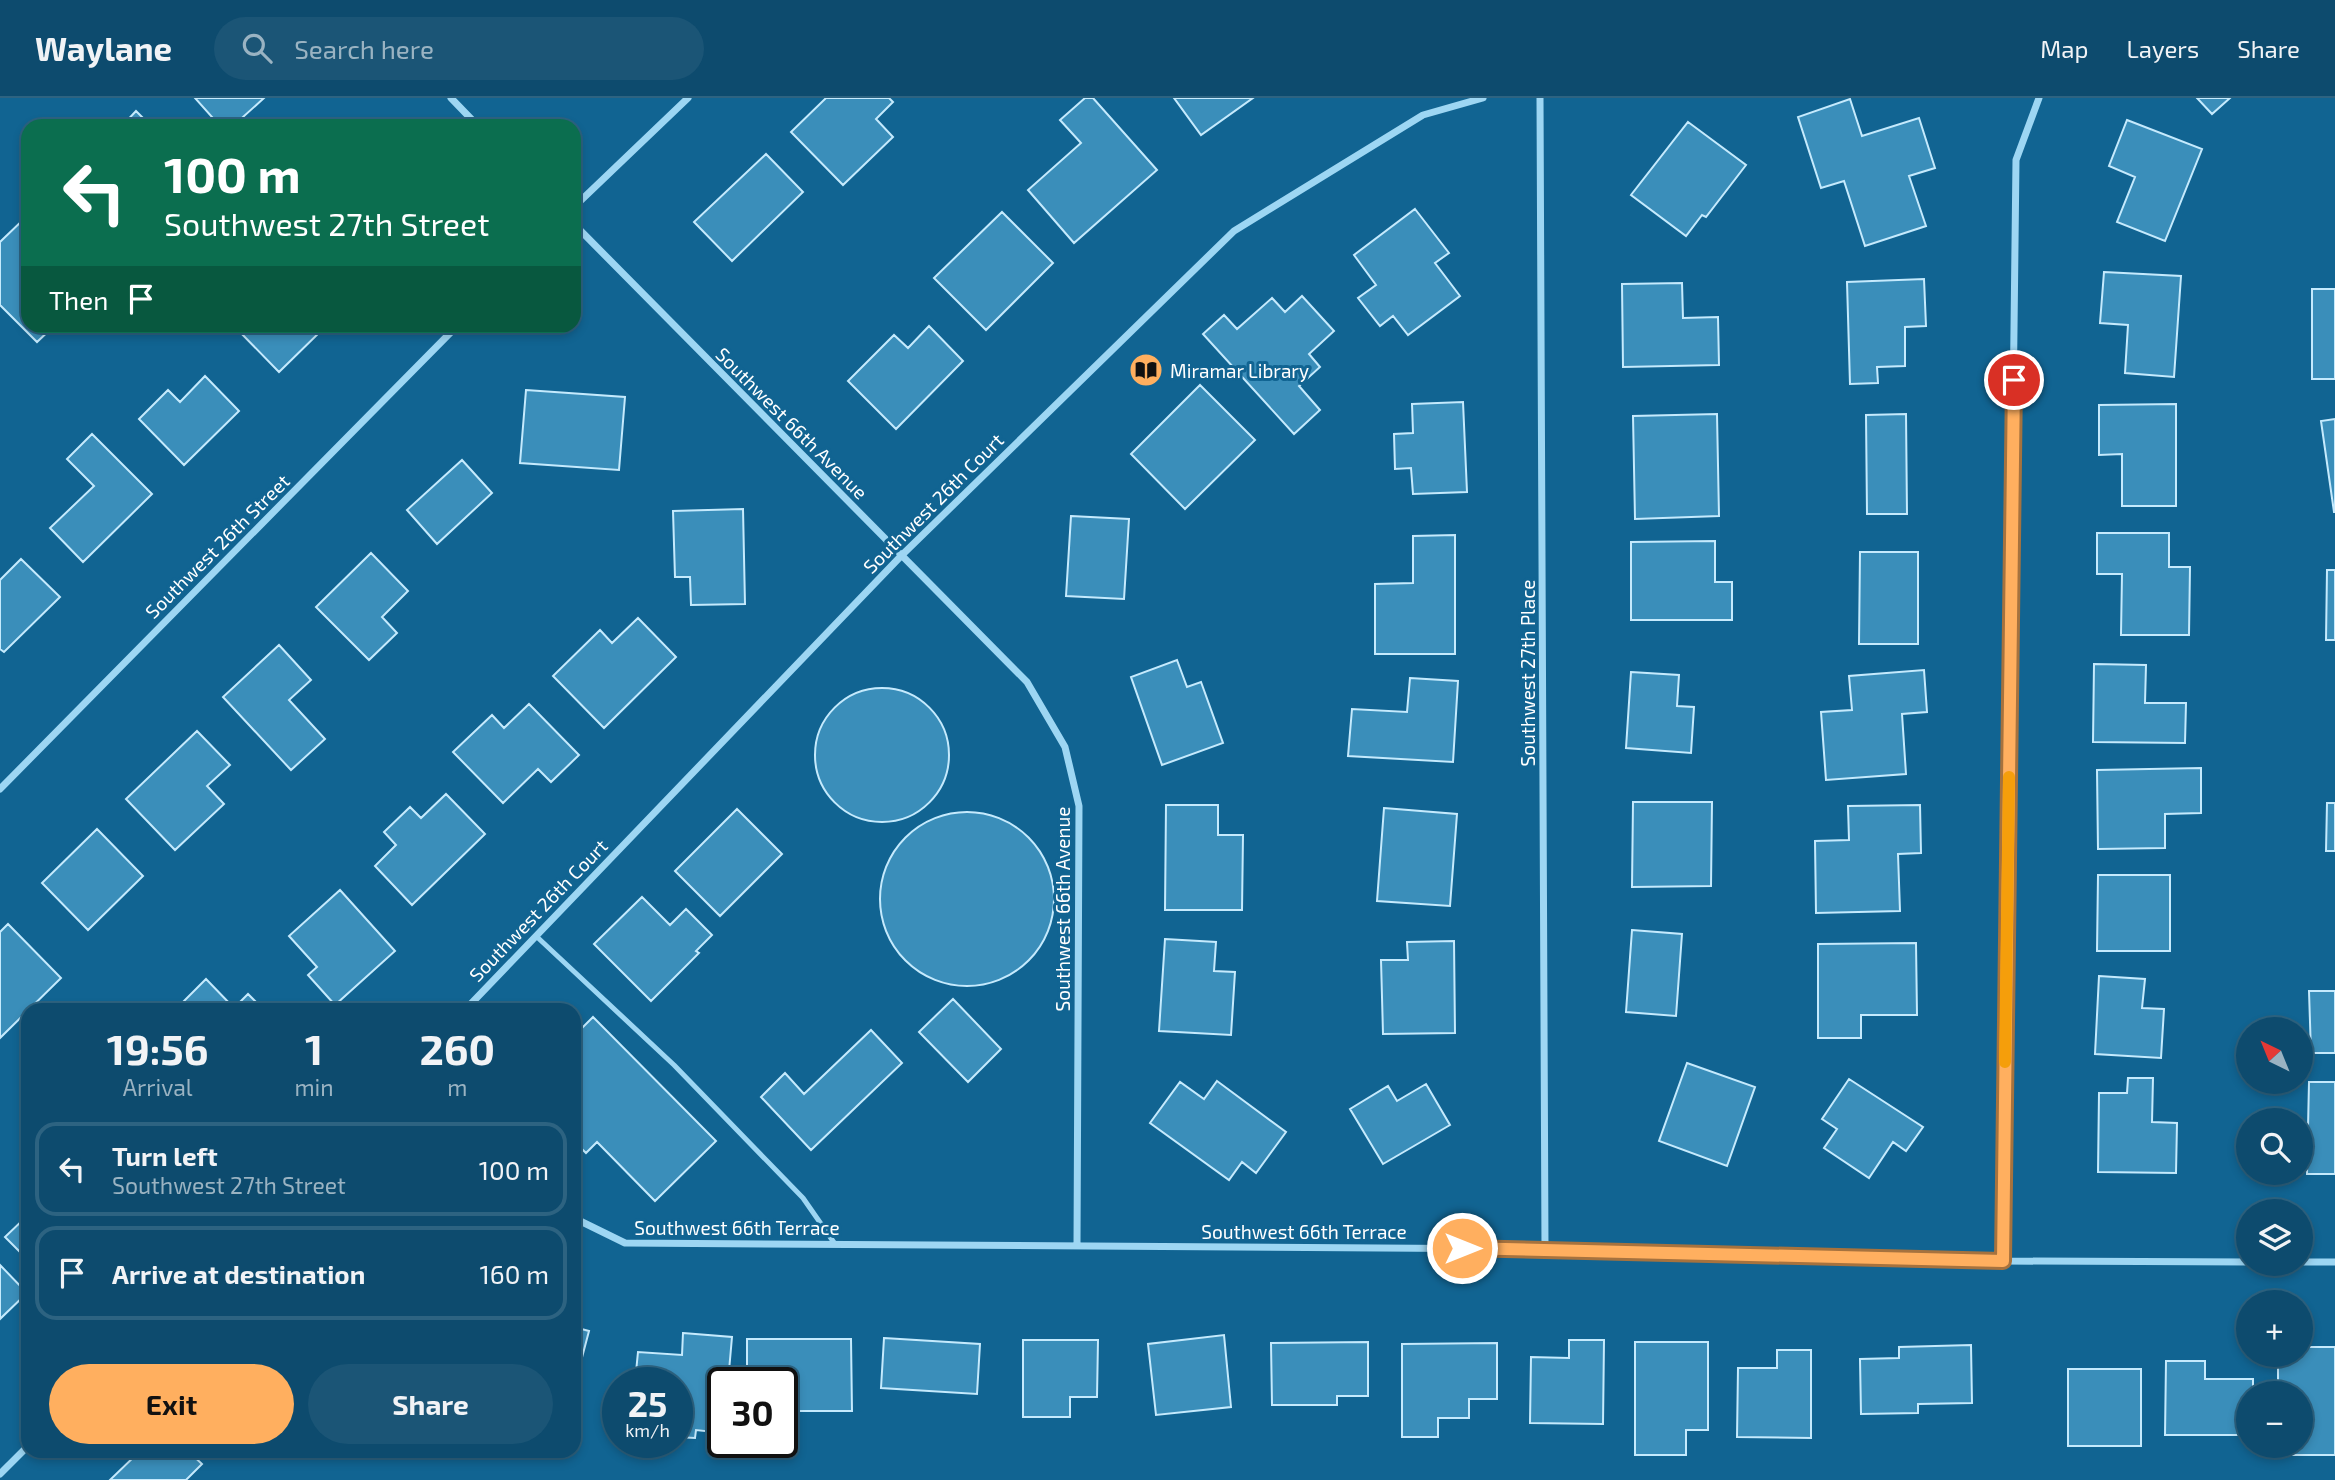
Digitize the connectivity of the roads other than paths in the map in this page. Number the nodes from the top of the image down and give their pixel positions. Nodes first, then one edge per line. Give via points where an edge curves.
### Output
1 (451, 98) edge
2 (688, 98) edge
3 (1483, 98) edge
4 (1540, 98) edge
5 (2039, 98) edge
6 (471, 119) edge
7 (581, 200) edge
8 (581, 231) edge
9 (450, 333) edge
10 (901, 556) junction
11 (0, 789) edge
12 (536, 936) junction
13 (472, 1003) edge
14 (581, 1221) edge
15 (835, 1244) junction
16 (1077, 1245) junction
17 (1545, 1249) junction
18 (2003, 1261) junction
19 (2236, 1262) edge
20 (2313, 1262) edge
21 (2335, 1262) edge
22 (21, 1453) edge
23 (0, 1474) edge

1 - 6 street
2 - 7 street
3 - 10 street, Southwest 26th Court via 1423,115 1234,231
4 - 17 street, Southwest 27th Place
5 - 18 street via 2016,160
8 - 10 street, Southwest 66th Avenue
9 - 11 street, Southwest 26th Street
10 - 12 street, Southwest 26th Court
10 - 16 street, Southwest 66th Avenue via 1027,682 1065,747 1079,806
12 - 13 street, Southwest 26th Court
12 - 15 lane via 674,1065 803,1198
14 - 15 street, Southwest 66th Terrace via 625,1243
15 - 16 street, Southwest 66th Terrace
16 - 17 street, Southwest 66th Terrace
17 - 18 street, Southwest 66th Terrace
18 - 19 street, Southwest 66th Terrace
20 - 21 street
22 - 23 street

